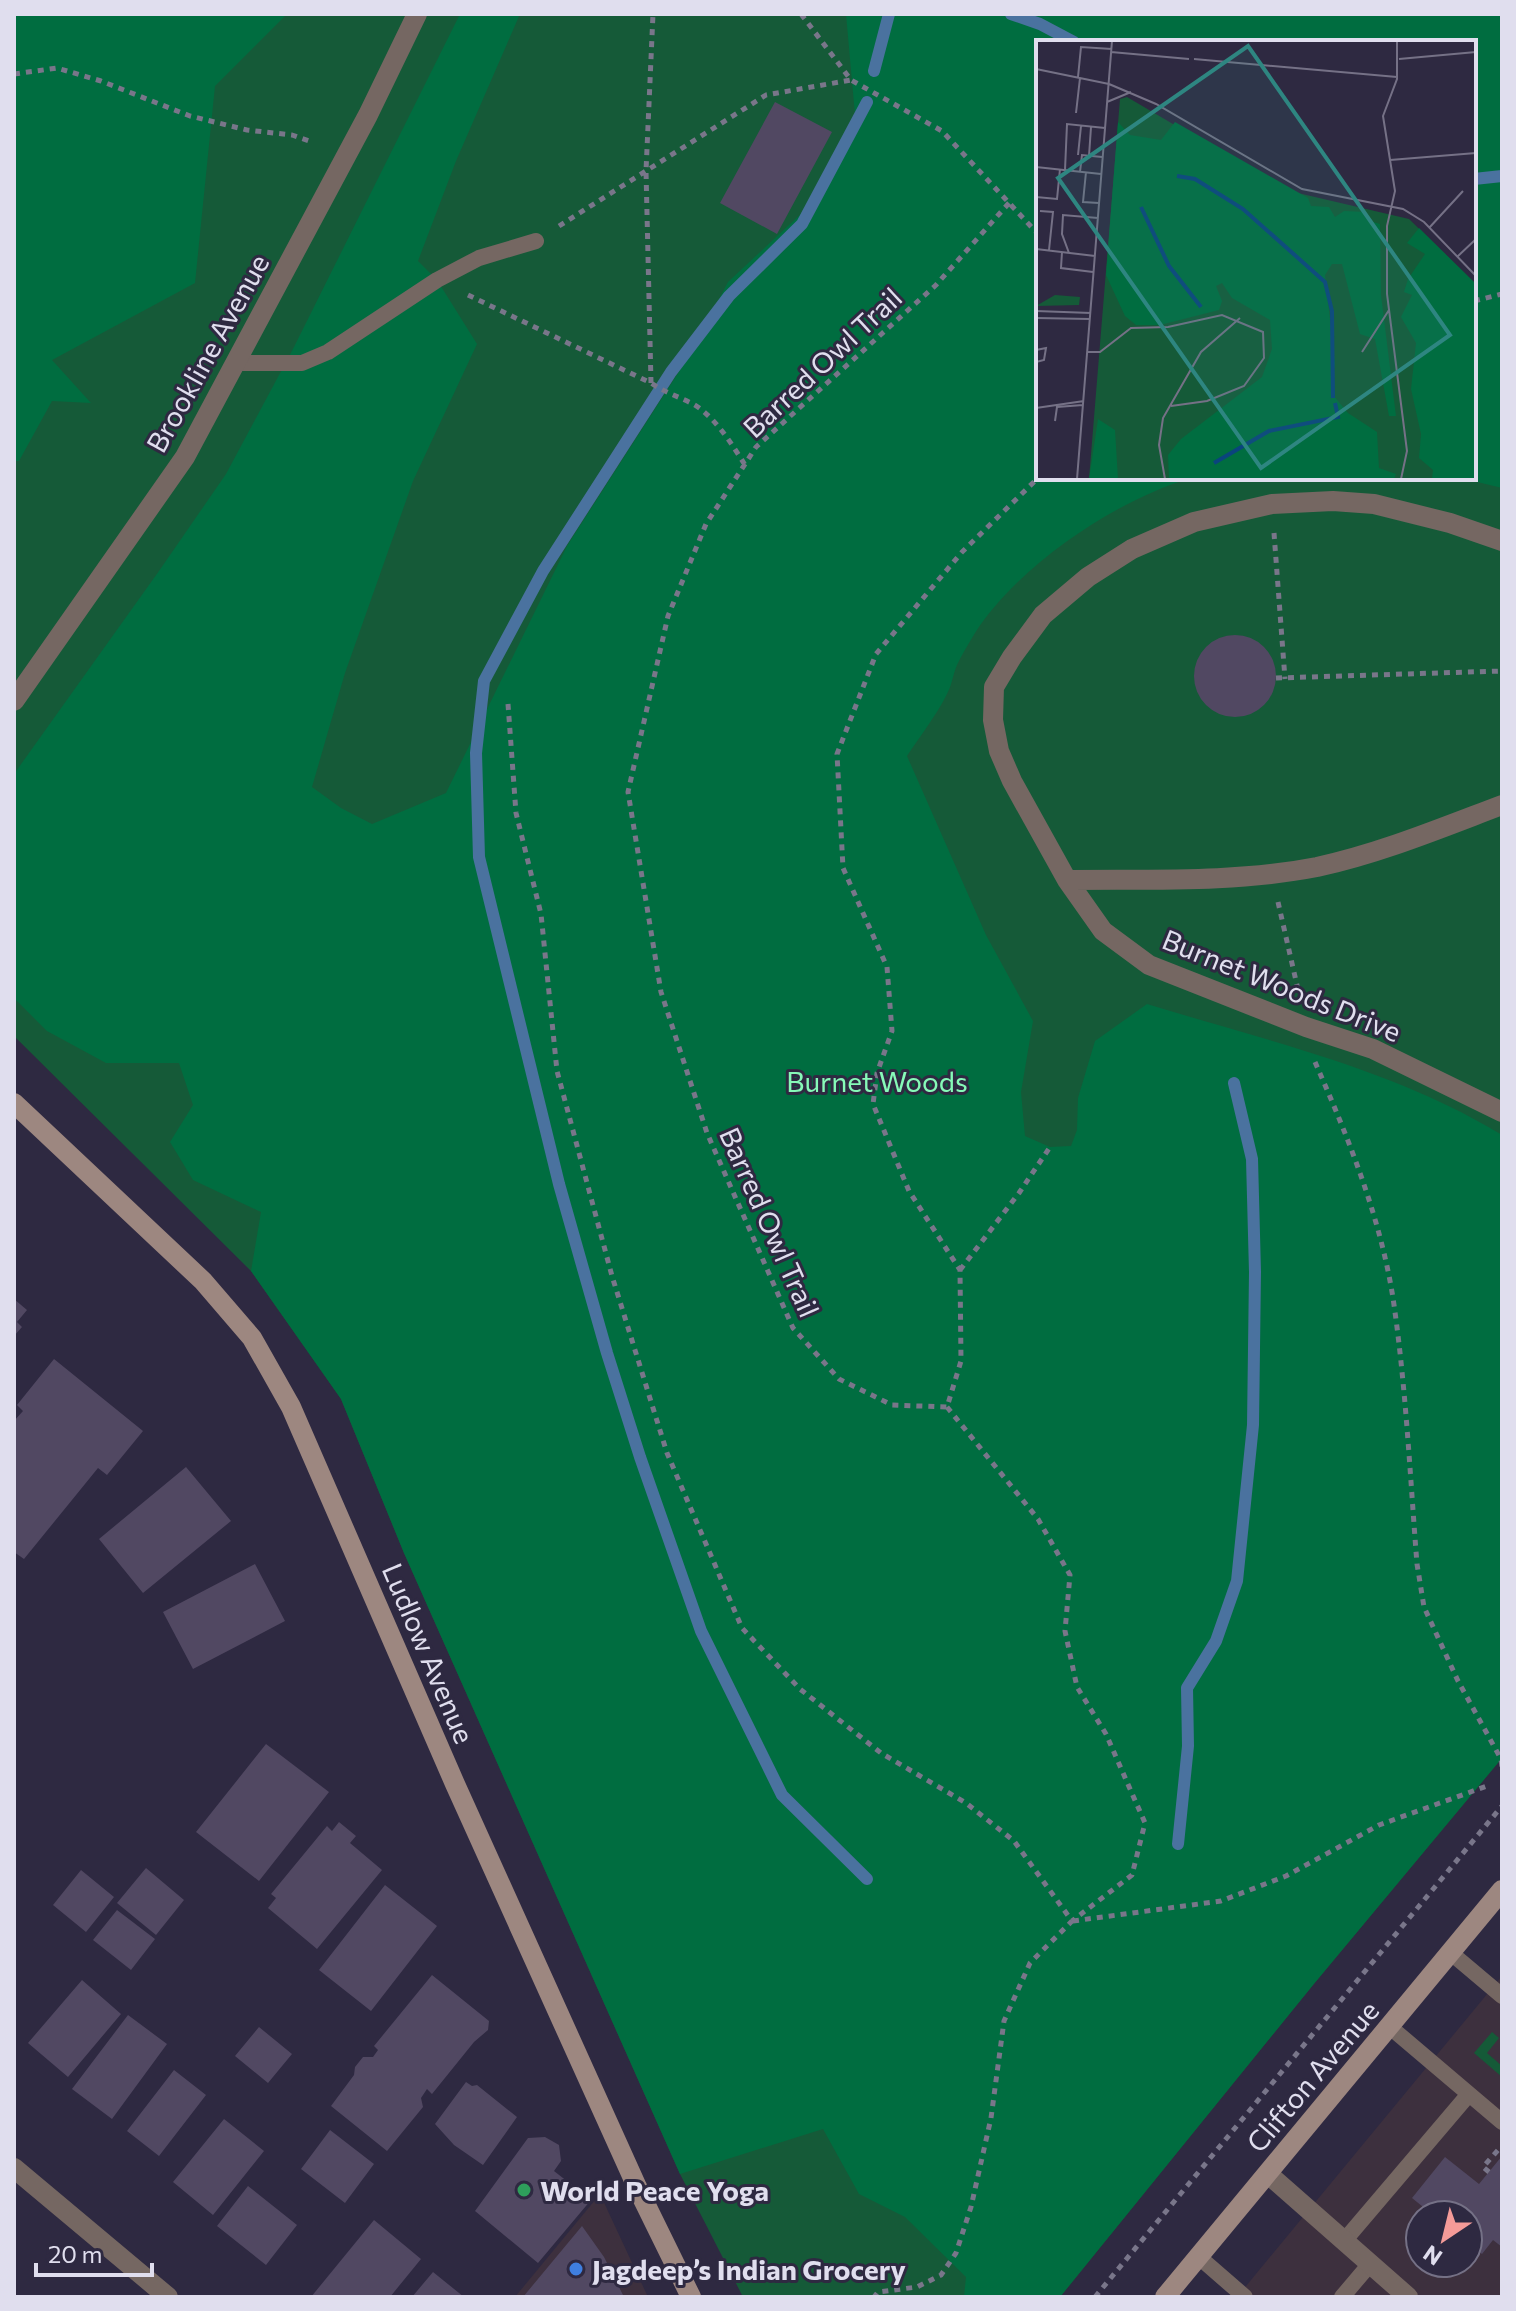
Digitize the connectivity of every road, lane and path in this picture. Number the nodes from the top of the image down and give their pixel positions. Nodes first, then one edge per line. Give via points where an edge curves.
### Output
1 (417, 14) edge
2 (653, 14) edge
3 (801, 14) edge
4 (14, 74) edge
5 (851, 80) junction
6 (312, 142) dead end
7 (646, 171) junction
8 (1009, 203) junction
9 (1036, 232) edge
10 (536, 241) joint
11 (437, 280) junction
12 (1502, 294) edge
13 (1476, 300) edge
14 (235, 363) junction
15 (651, 383) junction
16 (745, 465) junction
17 (1036, 480) edge
18 (1272, 504) junction
19 (1502, 541) edge
20 (1502, 671) edge
21 (1276, 678) dead end
22 (1285, 679) junction
23 (14, 701) edge
24 (508, 704) dead end
25 (1502, 805) edge
26 (1271, 873) junction
27 (1067, 880) junction
28 (1306, 1027) junction
29 (14, 1103) edge
30 (1502, 1112) edge
31 (1050, 1147) dead end
32 (960, 1270) junction
33 (947, 1407) junction
34 (1502, 1767) edge
35 (1487, 1786) dead end
36 (1502, 1806) edge
37 (1502, 1890) edge
38 (1072, 1921) junction
39 (1451, 1953) junction
40 (1502, 1996) edge
41 (1390, 2027) junction
42 (1469, 2094) junction
43 (1502, 2122) edge
44 (1502, 2145) edge
45 (14, 2168) edge
46 (1489, 2172) dead end
47 (1268, 2174) junction
48 (1344, 2241) junction
49 (1199, 2257) junction
50 (1370, 2264) junction
51 (168, 2297) edge
52 (691, 2297) edge
53 (874, 2297) edge
54 (1095, 2297) edge
55 (1165, 2297) edge
56 (1245, 2297) edge
57 (1342, 2297) edge
58 (1408, 2297) edge

1 - 14 street, Brookline Avenue
2 - 7 path
3 - 5 path
4 - 6 path via 57,68 190,116
5 - 7 path via 766,95
5 - 8 path via 942,131
7 - 10 path
7 - 15 path
8 - 9 path
8 - 16 path, Barred Owl Trail via 936,285 756,447
10 - 11 lane via 479,258
11 - 14 lane via 328,352 302,363
11 - 15 path
12 - 13 path
14 - 23 street, Brookline Avenue via 185,457
15 - 16 path via 694,404 726,435
16 - 33 path, Barred Owl Trail via 706,524 668,616 628,792 661,992 707,1133 793,1328 839,1379 892,1405
17 - 32 path via 962,552 876,654 837,754 843,868 887,967 892,1031 873,1104 909,1191
18 - 19 street, Burnet Woods Drive via 1374,504
18 - 22 path
18 - 27 street, Burnet Woods Drive via 1194,522 1099,570 1043,615 994,687 999,751
20 - 22 path
21 - 22 path
24 - 38 path via 516,813 541,914 557,1071 667,1453 742,1628 800,1689 881,1753 966,1803 1014,1841
25 - 26 street via 1403,843 1316,867
26 - 27 street
26 - 28 path
27 - 28 street, Burnet Woods Drive via 1103,931 1149,965
28 - 30 street, Burnet Woods Drive via 1373,1049
28 - 34 path via 1310,1052 1373,1214 1392,1297 1424,1607
29 - 52 street, Ludlow Avenue via 203,1281 252,1338 283,1394
31 - 32 path
32 - 33 path via 961,1361
33 - 38 path via 1038,1519 1070,1575 1065,1631 1077,1687 1106,1734 1145,1823 1132,1875
35 - 38 path via 1379,1825 1286,1876 1221,1901
36 - 54 path
37 - 39 street, Clifton Avenue
38 - 53 path via 1030,1963 1004,2021 991,2118 956,2253 941,2275
39 - 40 lane
39 - 41 street, Clifton Avenue
41 - 42 lane
41 - 47 street, Clifton Avenue
42 - 43 lane
42 - 48 lane
44 - 46 path via 1483,2167
45 - 51 street
47 - 48 street
47 - 49 street, Clifton Avenue
48 - 50 street
49 - 55 street, Clifton Avenue
49 - 56 lane
50 - 57 lane
50 - 58 street

